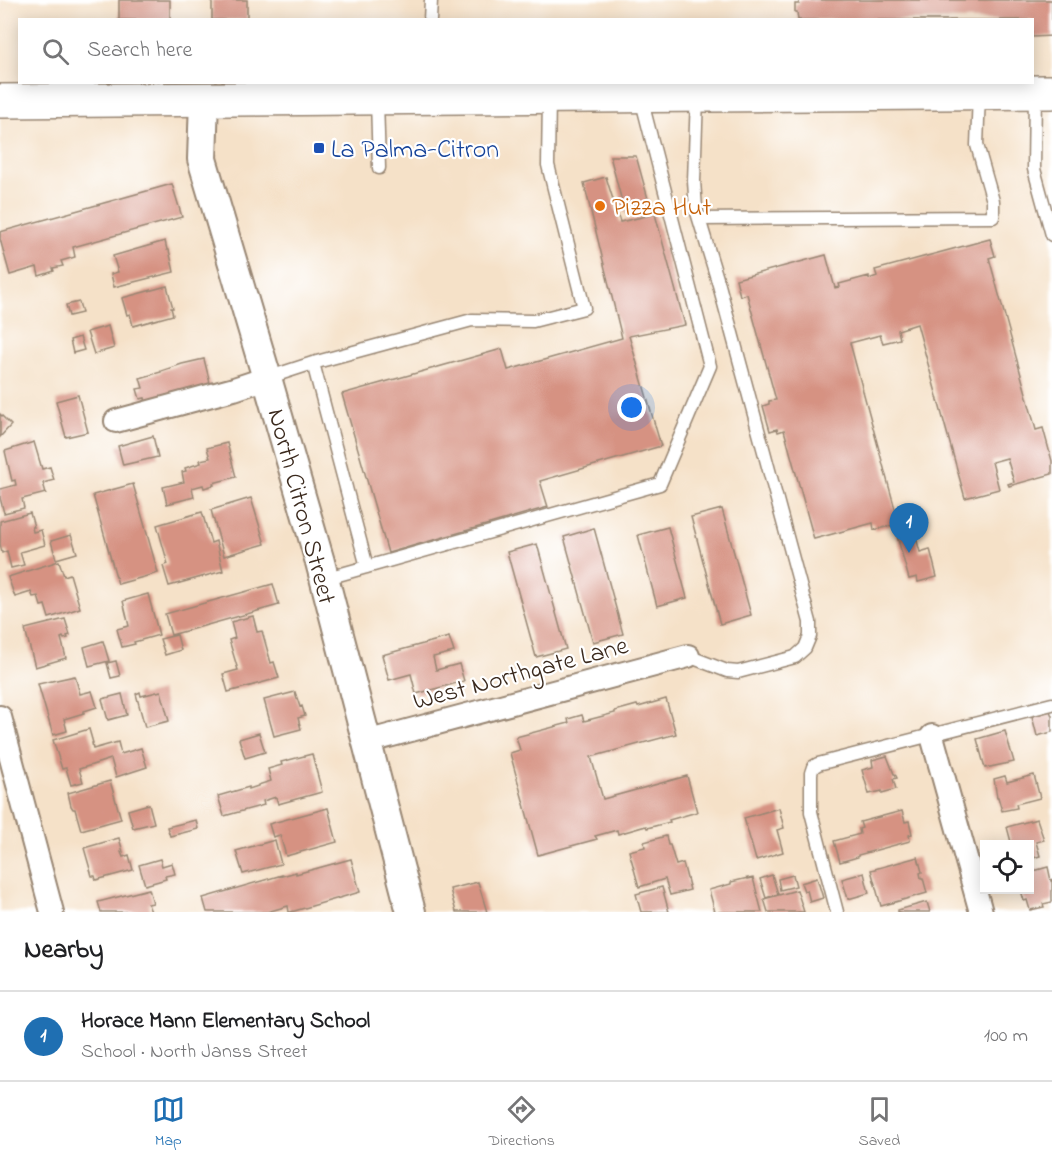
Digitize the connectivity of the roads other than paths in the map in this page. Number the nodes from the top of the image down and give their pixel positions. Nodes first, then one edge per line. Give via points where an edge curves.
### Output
1 (431, 0) edge
2 (430, 18) edge
3 (429, 90) edge
4 (1043, 92) edge
5 (979, 93) junction
6 (640, 96) junction
7 (697, 96) junction
8 (549, 97) junction
9 (377, 99) junction
10 (204, 100) junction
11 (0, 101) edge
12 (379, 168) dead end
13 (699, 219) junction
14 (1052, 235) edge
15 (313, 363) junction
16 (267, 378) junction
17 (116, 421) dead end
18 (367, 567) junction
19 (324, 579) junction
20 (688, 656) joint
21 (1052, 704) edge
22 (0, 717) edge
23 (932, 736) junction
24 (366, 742) junction
25 (52, 912) edge
26 (411, 912) edge
27 (837, 912) edge
28 (981, 912) edge

1 - 2 lane
3 - 8 main road
3 - 9 main road
4 - 5 main road
4 - 14 lane via 1034,169
5 - 7 main road
5 - 13 lane via 977,145 993,201 993,217
6 - 7 main road
6 - 8 main road
6 - 18 lane via 710,366 660,484
7 - 13 lane via 694,181
8 - 15 lane via 548,165 584,308 533,321 472,320
9 - 10 main road
9 - 12 lane
10 - 11 main road
10 - 16 street, North Citron Street via 202,159
13 - 20 lane via 810,622 810,636 795,657 738,672
15 - 16 lane
15 - 18 lane
16 - 17 street
16 - 19 street, North Citron Street
18 - 19 lane
19 - 24 street, North Citron Street
20 - 24 street, West Northgate Lane
21 - 23 lane
22 - 25 street
23 - 27 lane via 813,767 811,812
23 - 28 street
24 - 26 street, North Citron Street

